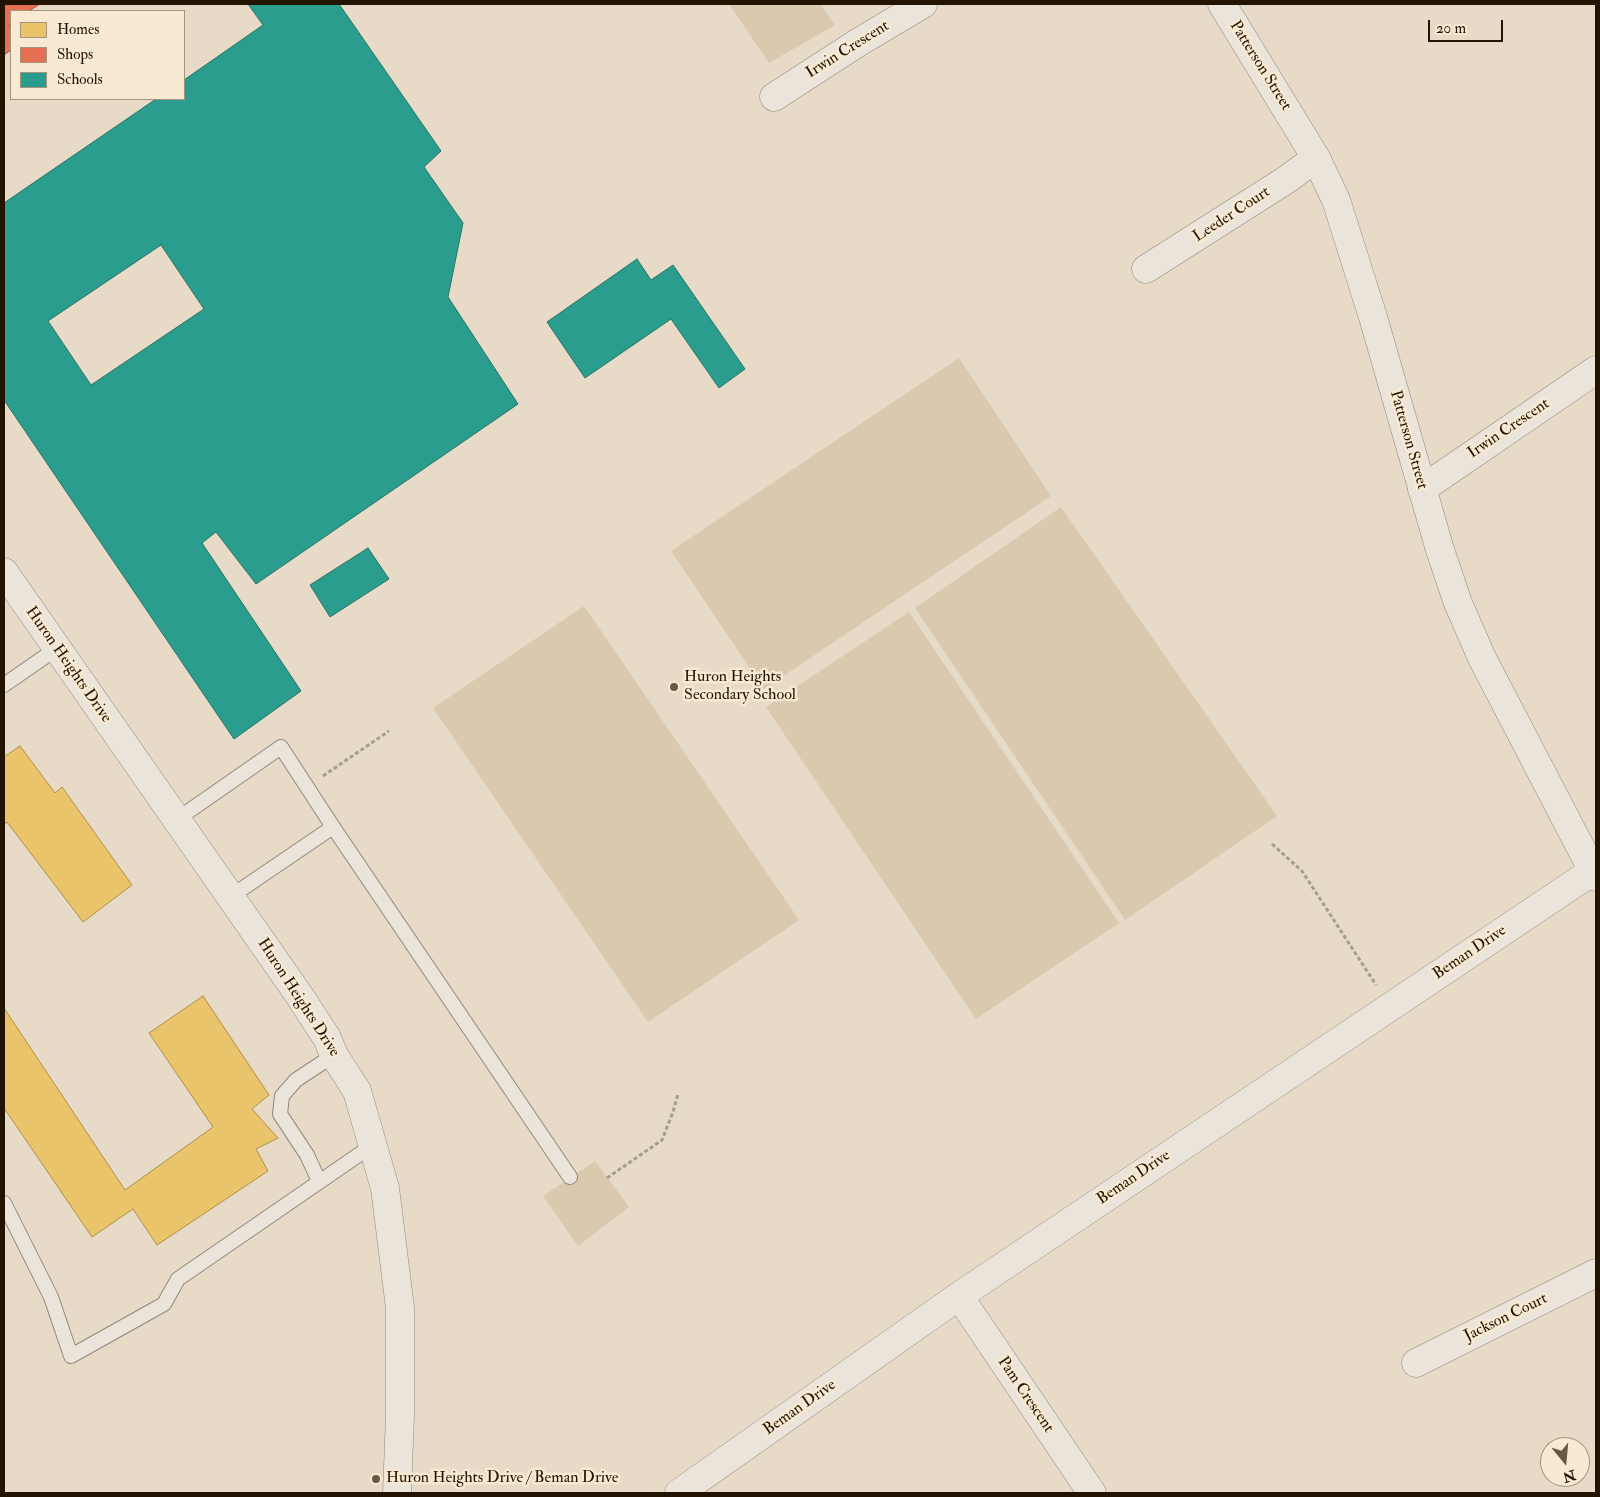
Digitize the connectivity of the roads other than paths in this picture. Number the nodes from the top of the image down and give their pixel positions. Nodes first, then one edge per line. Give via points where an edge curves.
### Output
1 (923, 4) edge
2 (1222, 4) edge
3 (774, 97) dead end
4 (1316, 158) junction
5 (1146, 269) dead end
6 (1596, 370) edge
7 (1422, 489) junction
8 (4, 572) edge
9 (56, 648) junction
10 (4, 684) edge
11 (176, 820) junction
12 (333, 827) junction
13 (1595, 874) edge
14 (230, 897) junction
15 (334, 1055) junction
16 (373, 1145) junction
17 (570, 1177) dead end
18 (319, 1181) junction
19 (4, 1203) edge
20 (1596, 1273) edge
21 (959, 1296) junction
22 (1416, 1363) dead end
23 (397, 1493) edge
24 (679, 1493) edge
25 (1092, 1493) edge

1 - 3 street, Irwin Crescent
2 - 4 street, Patterson Street
4 - 5 street, Leeder Court
4 - 7 street, Patterson Street via 1336,200
6 - 7 street, Irwin Crescent
7 - 13 street, Patterson Street via 1458,603 1482,658
8 - 9 street, Huron Heights Drive
9 - 10 lane
9 - 11 street, Huron Heights Drive
11 - 12 lane via 281,747
11 - 14 street, Huron Heights Drive
12 - 14 lane
12 - 17 lane
13 - 21 street, Beman Drive via 1390,1006
14 - 15 street, Huron Heights Drive via 299,995 327,1038
15 - 16 street, Huron Heights Drive via 357,1091
15 - 18 lane via 296,1080 282,1096 280,1114 307,1155
16 - 18 lane
16 - 23 street, Huron Heights Drive via 385,1188 400,1308
18 - 19 lane via 178,1279 164,1304 71,1356 51,1297
20 - 22 street, Jackson Court
21 - 24 street, Beman Drive
21 - 25 street, Pam Crescent

